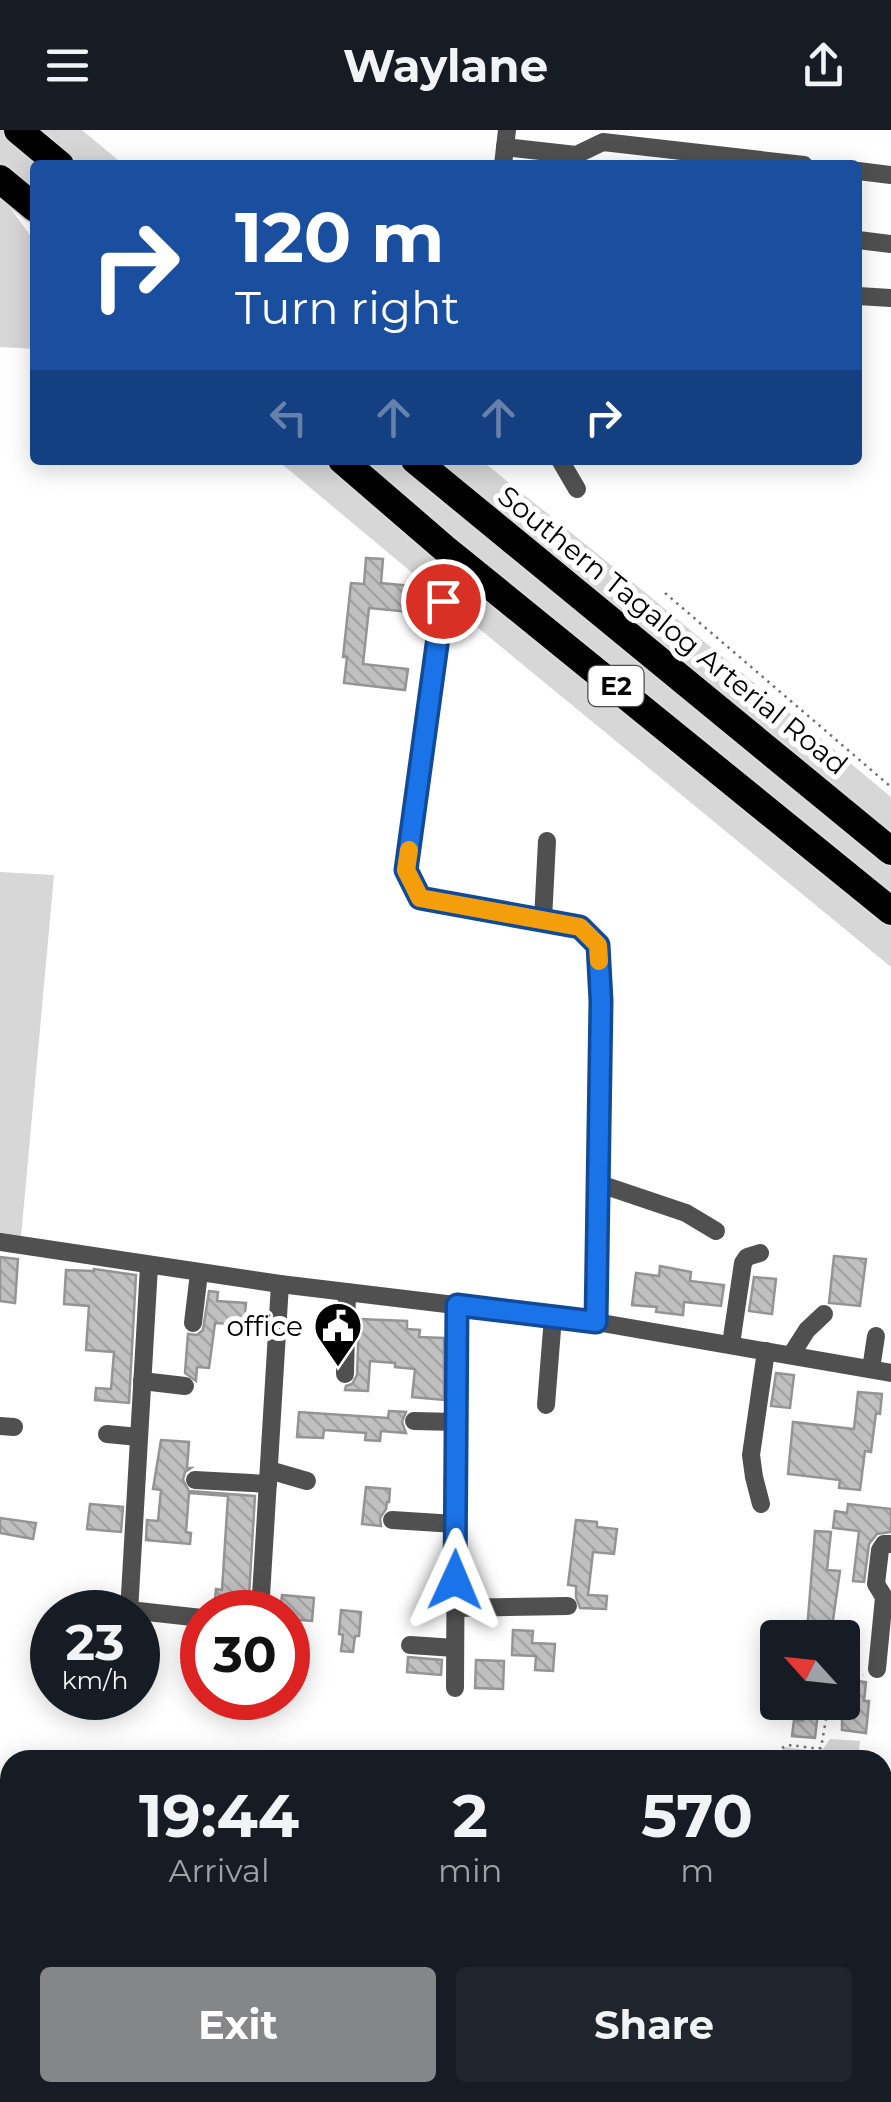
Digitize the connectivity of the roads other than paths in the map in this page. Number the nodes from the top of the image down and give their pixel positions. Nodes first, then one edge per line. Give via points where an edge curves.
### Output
1 (18, 130) edge
2 (587, 130) edge
3 (603, 142) junction
4 (505, 147) edge
5 (702, 159) edge
6 (54, 160) edge
7 (862, 171) edge
8 (891, 175) edge
9 (0, 179) edge
10 (30, 204) edge
11 (862, 240) edge
12 (891, 244) edge
13 (862, 296) edge
14 (891, 298) edge
15 (348, 465) edge
16 (420, 465) edge
17 (563, 465) edge
18 (577, 489) dead end
19 (443, 601) dead end
20 (548, 841) dead end
21 (891, 851) edge
22 (891, 911) edge
23 (543, 920) junction
24 (597, 1182) junction
25 (716, 1231) dead end
26 (0, 1242) edge
27 (760, 1253) dead end
28 (149, 1266) junction
29 (199, 1272) junction
30 (280, 1284) junction
31 (348, 1292) junction
32 (457, 1305) junction
33 (824, 1314) dead end
34 (552, 1316) junction
35 (596, 1322) junction
36 (193, 1323) dead end
37 (876, 1336) dead end
38 (731, 1344) junction
39 (766, 1350) junction
40 (791, 1355) junction
41 (871, 1370) junction
42 (891, 1373) edge
43 (345, 1374) dead end
44 (142, 1381) junction
45 (185, 1386) dead end
46 (546, 1405) dead end
47 (414, 1421) dead end
48 (456, 1422) junction
49 (107, 1434) dead end
50 (139, 1437) junction
51 (269, 1477) junction
52 (194, 1480) dead end
53 (306, 1481) dead end
54 (761, 1504) dead end
55 (392, 1520) dead end
56 (455, 1524) junction
57 (891, 1544) edge
58 (130, 1590) edge
59 (261, 1590) edge
60 (568, 1606) dead end
61 (454, 1608) junction
62 (410, 1644) dead end
63 (454, 1648) junction
64 (877, 1668) road end
65 (455, 1688) dead end

1 - 6 highway
2 - 3 street
3 - 4 street via 576,155
3 - 5 street
7 - 8 street
9 - 10 highway
11 - 12 street
13 - 14 street
15 - 22 highway, E2
16 - 21 highway, Southern Tagalog Arterial Road / E2
17 - 18 street
19 - 23 street via 406,870 420,898
20 - 23 street
23 - 24 street via 580,927 598,945
24 - 25 street via 686,1213
24 - 35 street
26 - 28 street
27 - 38 street via 743,1264
28 - 29 street
28 - 44 street
29 - 30 street
29 - 36 street
30 - 31 street
30 - 51 street
31 - 32 street
31 - 43 street
32 - 34 street
32 - 48 street
33 - 40 street
34 - 35 street
34 - 46 street
35 - 38 street
37 - 41 street
38 - 39 street
39 - 40 street
39 - 54 street via 751,1455
40 - 41 street
41 - 42 street
44 - 45 street
44 - 50 street
47 - 48 street
48 - 56 street
49 - 50 street
50 - 58 street
51 - 52 street
51 - 53 street
51 - 59 street
55 - 56 street
56 - 61 street
57 - 64 street via 881,1547 878,1566 876,1585 884,1598
60 - 61 street
61 - 63 street
62 - 63 street
63 - 65 street

